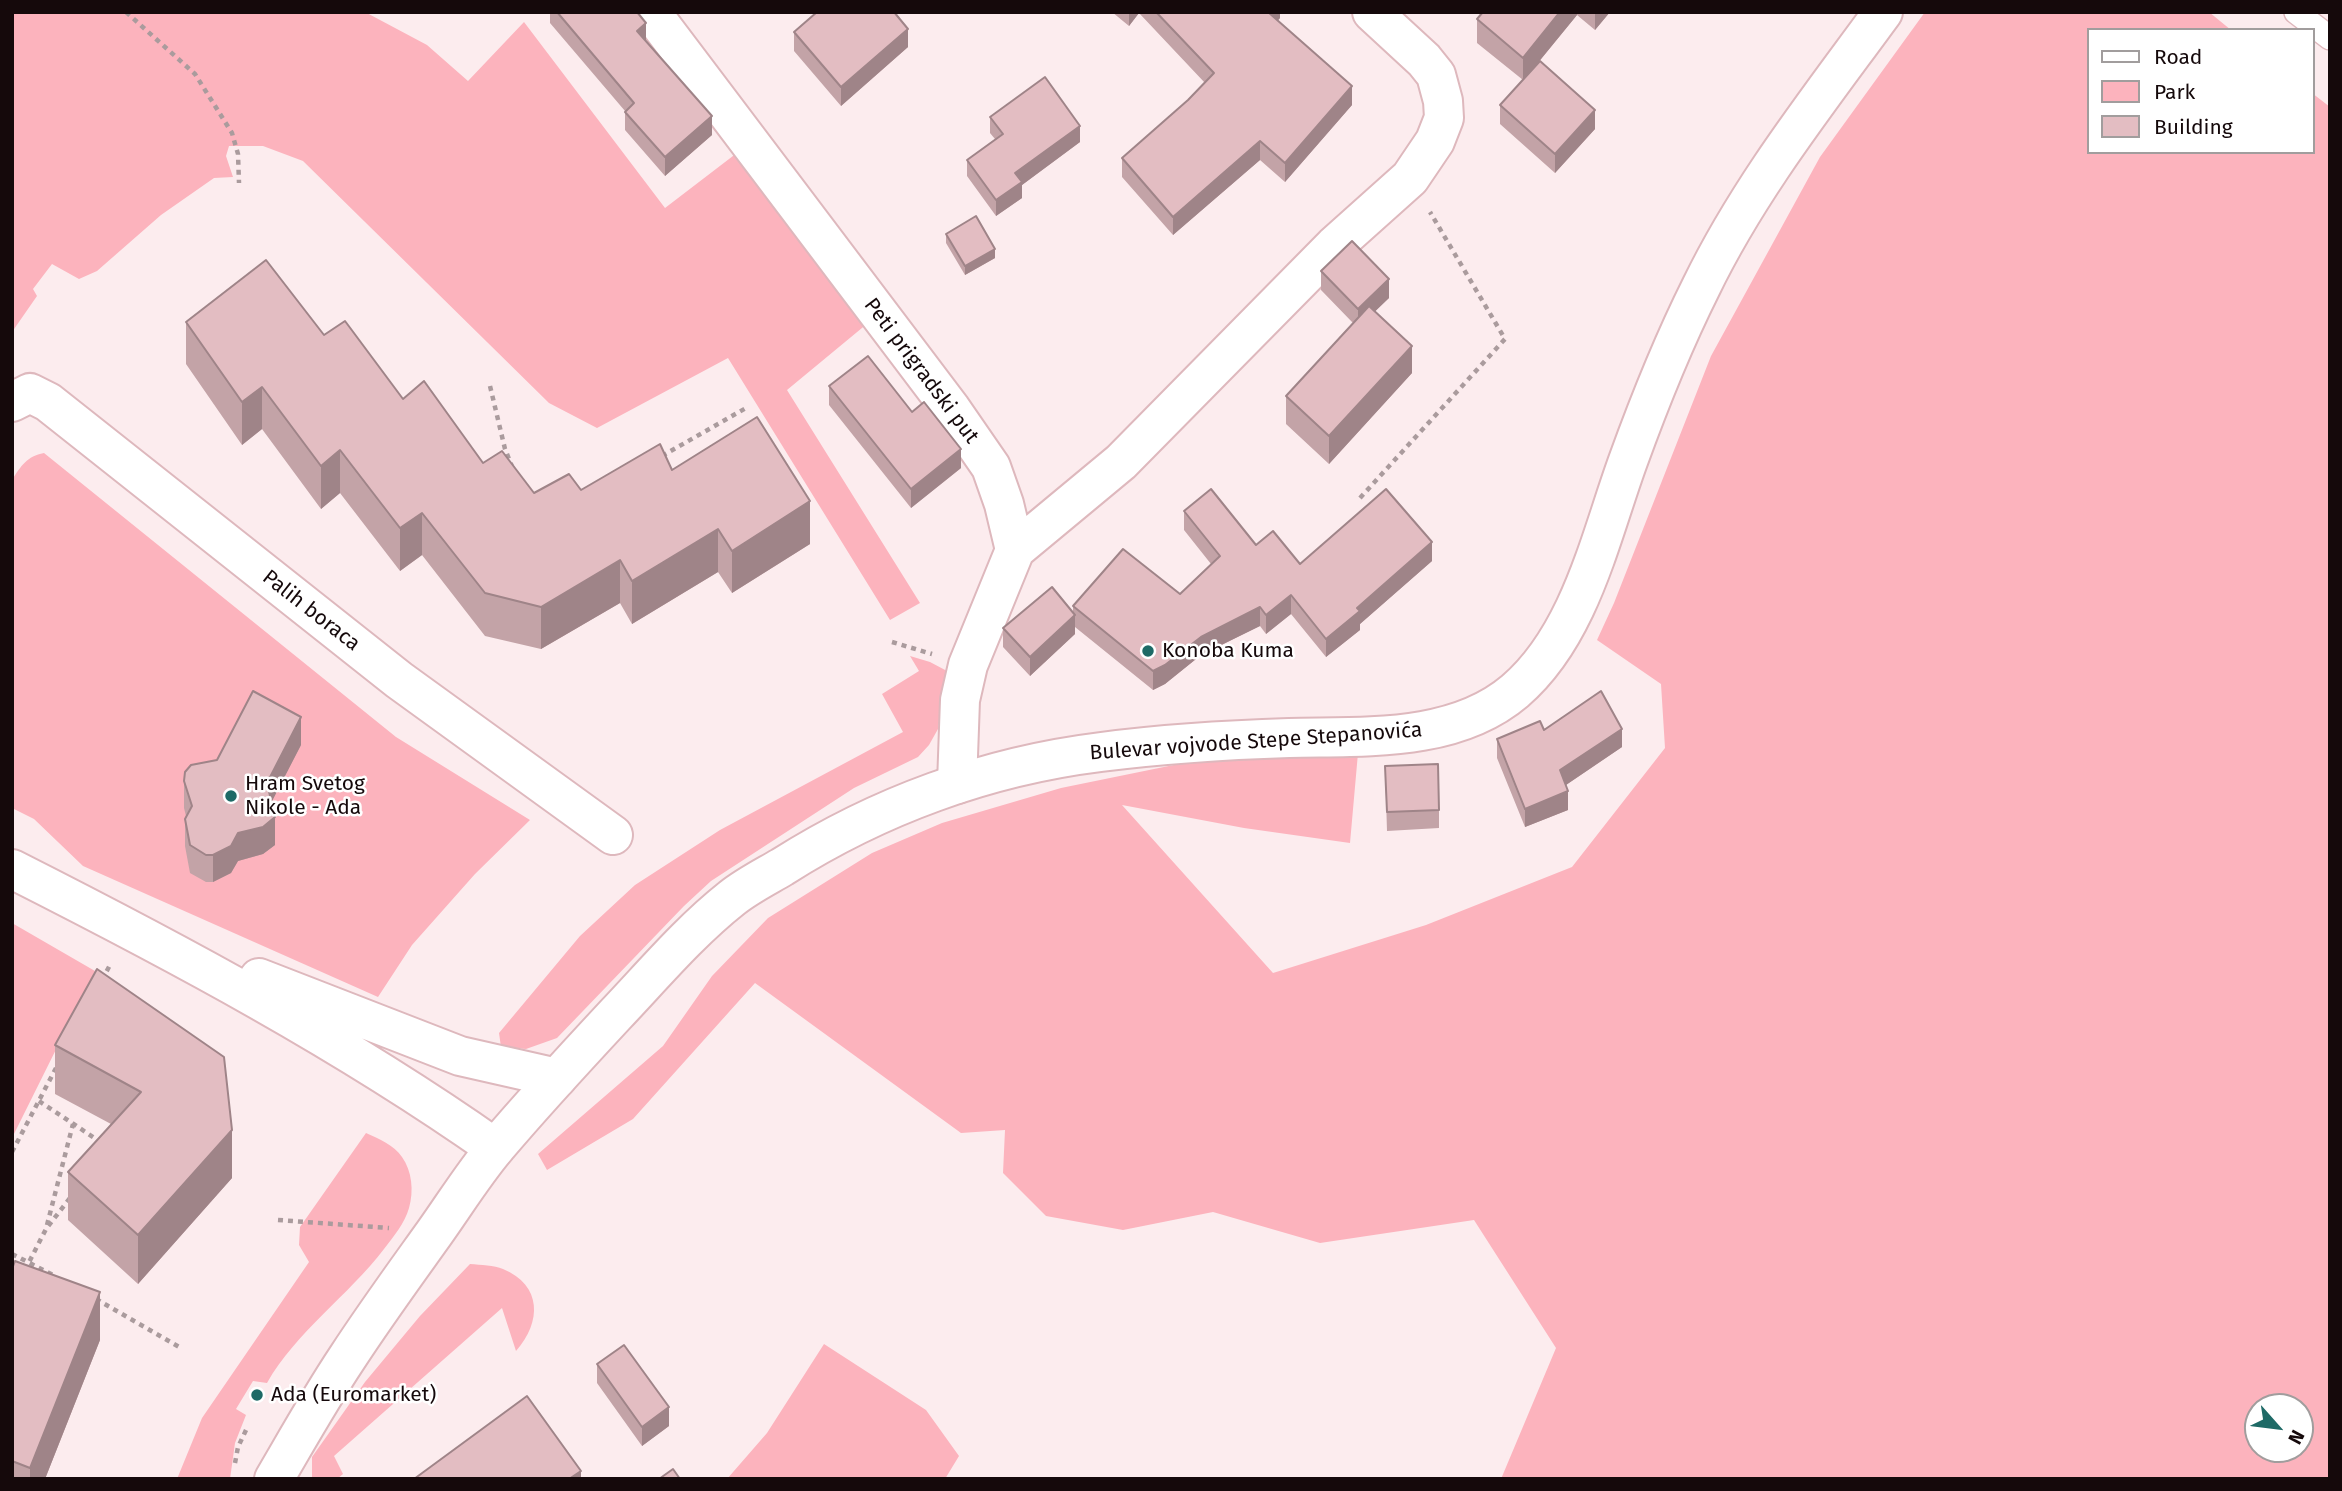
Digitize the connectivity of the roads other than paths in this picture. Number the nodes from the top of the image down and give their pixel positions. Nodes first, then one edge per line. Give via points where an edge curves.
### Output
1 (651, 12) edge
2 (1372, 12) edge
3 (1883, 12) edge
4 (2296, 12) edge
5 (2330, 38) edge
6 (12, 402) edge
7 (1015, 550) junction
8 (957, 784) junction
9 (613, 835) dead end
10 (12, 869) edge
11 (126, 927) junction
12 (557, 1078) junction
13 (495, 1148) junction
14 (274, 1479) edge

1 - 7 street, Peti prigradski put via 951,409 990,467
2 - 7 street via 1436,75 1443,101 1439,130 1410,178 1334,246 1121,462
3 - 8 street, Bulevar vojvode Stepe Stepanovića via 1788,142 1700,288 1627,463 1605,537 1579,596 1536,671 1510,696 1473,716 1433,729 1099,752 1037,762
4 - 5 lane
6 - 9 street, Palih boraca via 30,393 48,402 399,680
7 - 8 street via 968,665 960,700
8 - 12 street, Bulevar vojvode Stepe Stepanovića via 844,830 736,895 700,926
10 - 11 street
11 - 12 street via 460,1056
11 - 13 street via 352,1054
12 - 13 street, Bulevar vojvode Stepe Stepanovića
13 - 14 street, Bulevar vojvode Stepe Stepanovića via 347,1357

